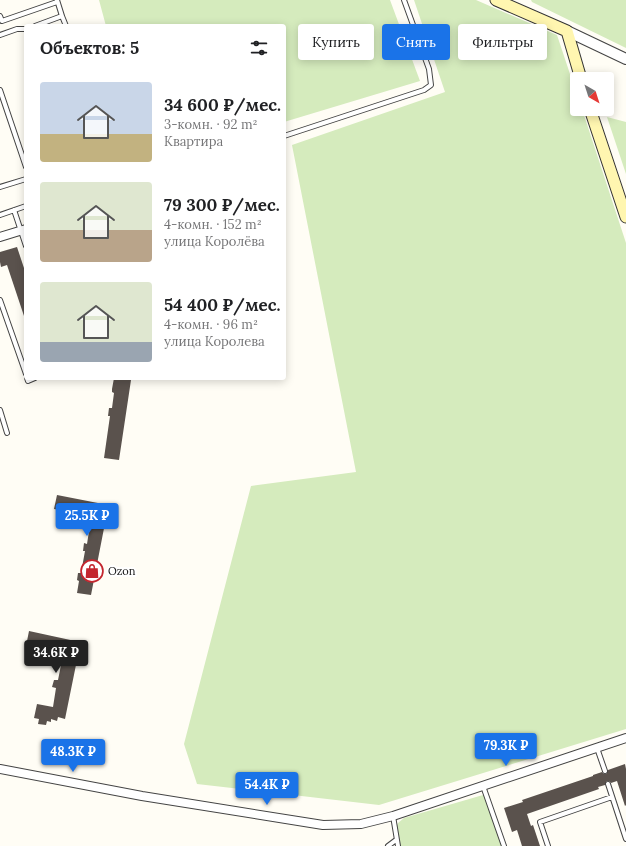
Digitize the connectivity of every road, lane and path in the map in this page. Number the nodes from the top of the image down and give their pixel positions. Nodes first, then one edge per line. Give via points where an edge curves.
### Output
1 (404, 0) edge
2 (496, 0) edge
3 (57, 1) edge
4 (0, 16) edge
5 (62, 16) junction
6 (40, 24) edge
7 (65, 24) edge
8 (24, 30) edge
9 (566, 31) junction
10 (0, 35) edge
11 (626, 59) edge
12 (579, 72) edge
13 (0, 90) edge
14 (592, 116) edge
15 (286, 135) edge
16 (24, 161) edge
17 (24, 179) edge
18 (0, 188) edge
19 (24, 207) edge
20 (14, 210) junction
21 (0, 214) edge
22 (626, 216) edge
23 (23, 230) edge
24 (0, 237) edge
25 (0, 300) edge
26 (24, 368) edge
27 (0, 410) edge
28 (8, 433) dead end
29 (626, 738) edge
30 (597, 748) junction
31 (0, 769) edge
32 (605, 771) dead end
33 (608, 784) dead end
34 (483, 786) junction
35 (612, 797) junction
36 (392, 816) junction
37 (626, 839) edge
38 (396, 840) junction
39 (388, 846) edge
40 (398, 846) edge
41 (504, 846) edge
42 (548, 846) edge

1 - 15 lane via 429,69 430,85 424,90
2 - 9 main road
3 - 4 lane via 2,21
3 - 5 lane
5 - 6 lane
5 - 7 lane
8 - 10 lane via 17,29
9 - 11 street
9 - 12 main road
13 - 16 lane
14 - 22 main road
17 - 18 lane
19 - 20 lane
20 - 21 lane
20 - 23 lane
23 - 24 street
25 - 26 lane
27 - 28 lane
29 - 30 street
30 - 32 lane
30 - 34 street
31 - 36 street via 142,796 323,825 361,824
33 - 35 lane
34 - 36 street
34 - 41 lane
35 - 37 lane
35 - 42 lane via 540,822
36 - 38 lane
38 - 39 lane
38 - 40 lane

